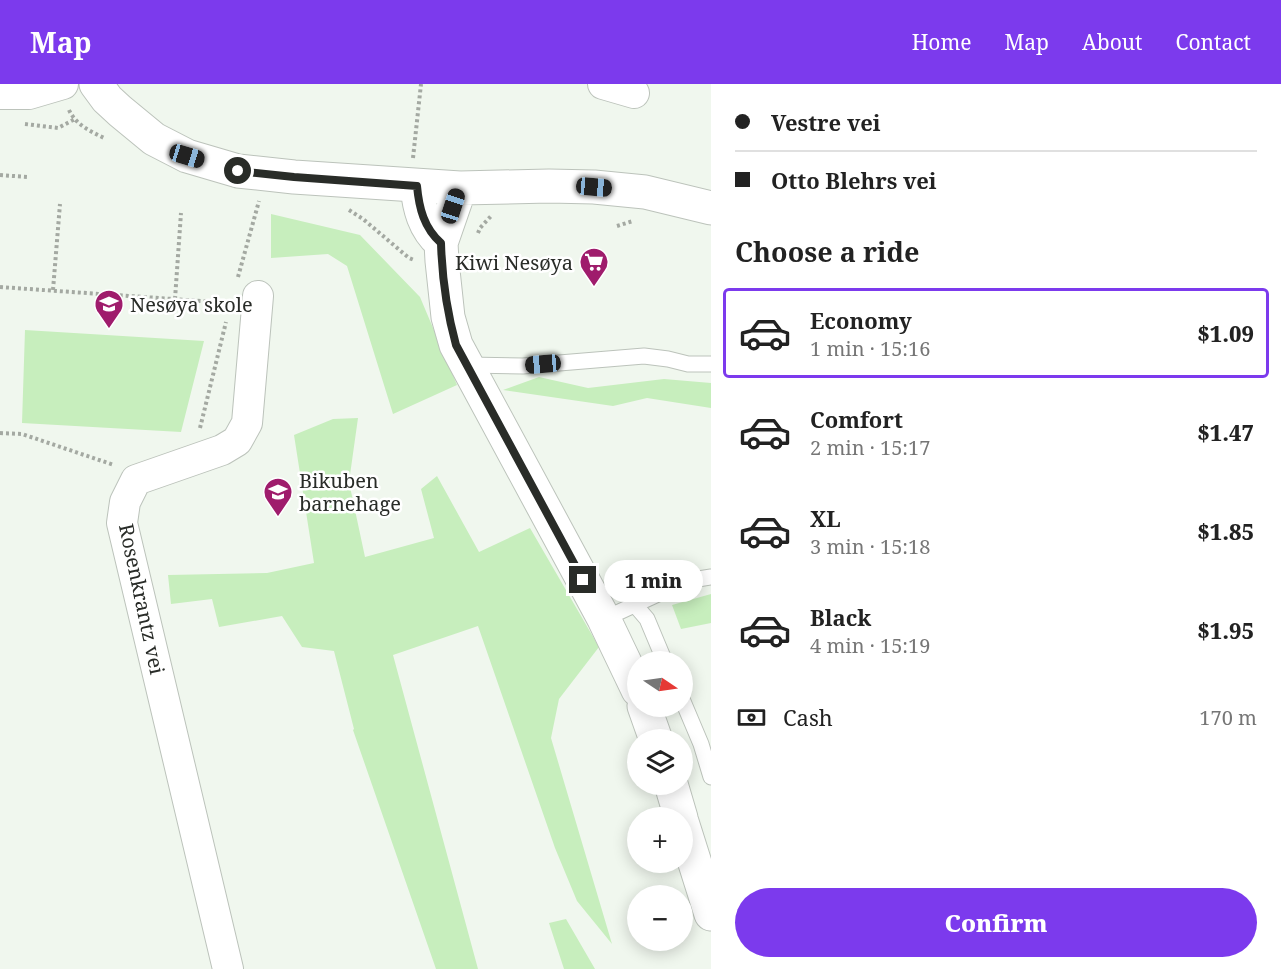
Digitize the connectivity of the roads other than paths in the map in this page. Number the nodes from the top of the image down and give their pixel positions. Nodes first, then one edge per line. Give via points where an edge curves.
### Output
1 (63, 84) edge
2 (96, 84) edge
3 (603, 84) edge
4 (634, 93) dead end
5 (0, 94) edge
6 (417, 186) junction
7 (459, 188) junction
8 (711, 208) edge
9 (441, 243) junction
10 (242, 293) road end
11 (711, 364) edge
12 (467, 365) junction
13 (711, 577) edge
14 (635, 605) junction
15 (604, 619) junction
16 (660, 651) edge
17 (627, 667) edge
18 (690, 717) edge
19 (711, 777) edge
20 (693, 857) edge
21 (711, 914) edge
22 (228, 969) edge

1 - 5 street via 29,94
2 - 6 street via 120,111 154,139 196,159 258,174
3 - 4 street
6 - 7 street
6 - 9 street via 423,218
7 - 8 street via 594,187 645,192
7 - 9 street
9 - 12 street via 448,317
10 - 22 street, Rosenkrantz vei via 247,423 237,441 222,450 136,480 125,502 122,523
11 - 12 lane via 644,356 523,366
12 - 15 street
13 - 14 lane via 686,581
14 - 15 lane
14 - 16 lane via 647,619
15 - 17 street
18 - 19 lane
20 - 21 street

